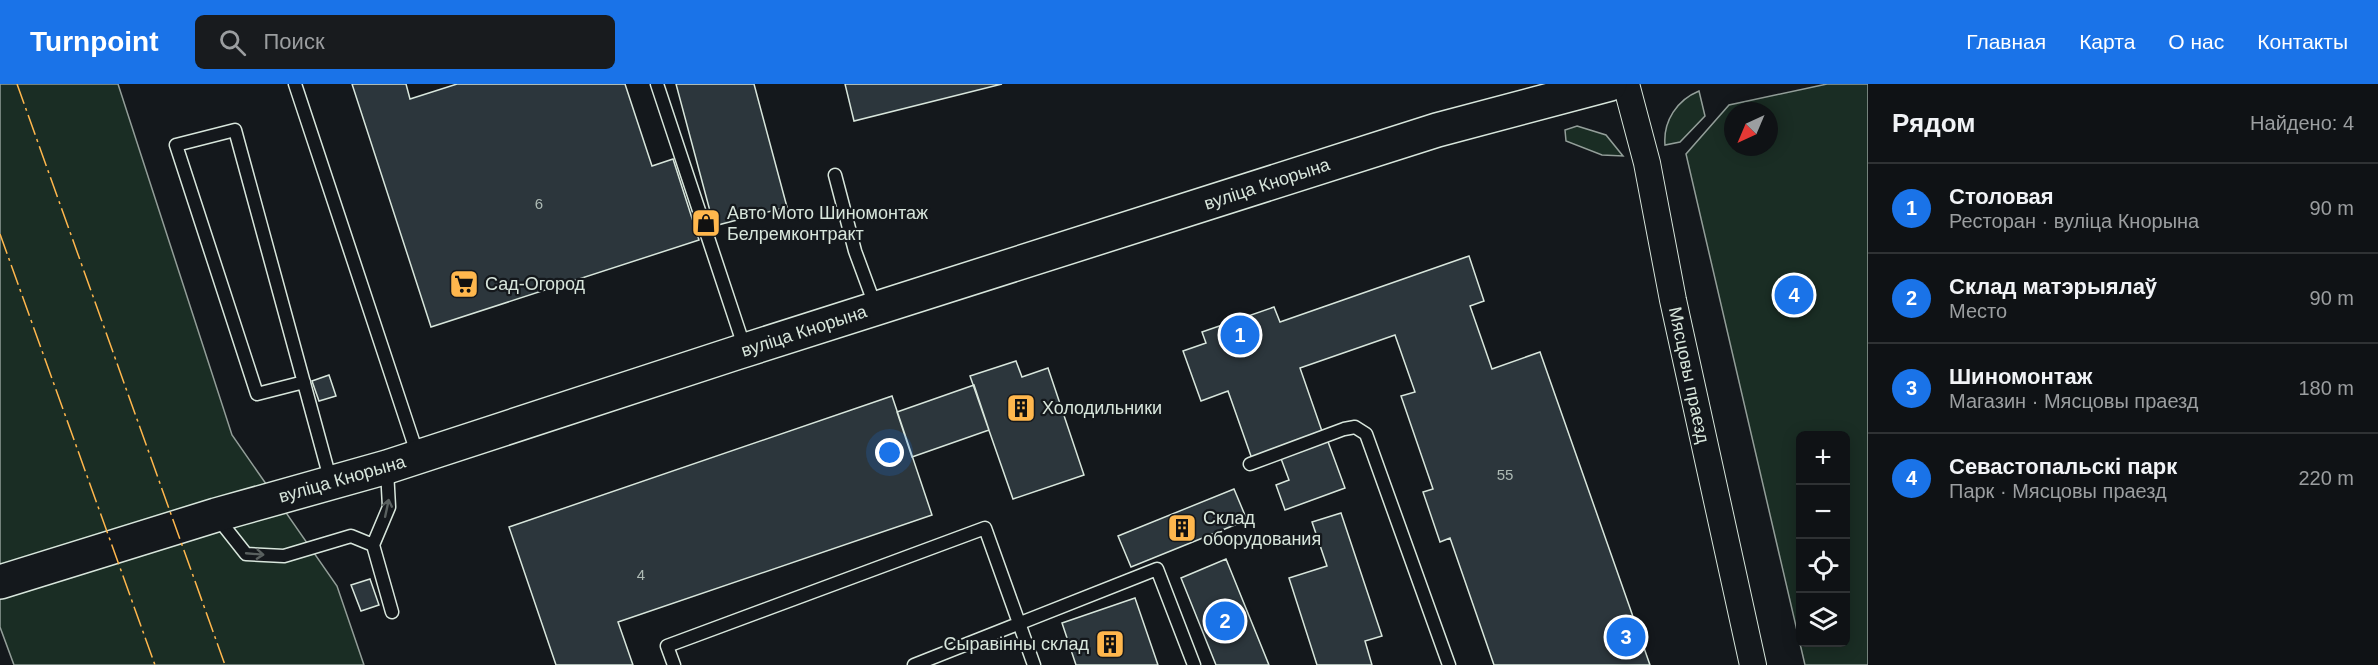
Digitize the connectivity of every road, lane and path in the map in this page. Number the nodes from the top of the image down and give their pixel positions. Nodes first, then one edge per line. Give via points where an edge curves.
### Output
1 (295, 84) edge
2 (657, 84) edge
3 (1610, 84) edge
4 (1626, 84) edge
5 (835, 175) dead end
6 (876, 308) junction
7 (745, 351) junction
8 (304, 382) junction
9 (418, 457) junction
10 (1251, 464) dead end
11 (387, 467) junction
12 (331, 483) junction
13 (216, 515) junction
14 (373, 546) junction
15 (0, 582) edge
16 (392, 612) dead end
17 (1019, 625) junction
18 (674, 665) edge
19 (914, 665) edge
20 (1034, 665) edge
21 (1194, 665) edge
22 (1449, 665) edge
23 (1752, 665) edge

1 - 9 lane
2 - 7 lane
3 - 6 main road, вуліца Кнорына via 1437,130
4 - 23 street, Мясцовы праезд via 1647,163 1675,312
5 - 6 lane via 855,251
6 - 7 main road, вуліца Кнорына
7 - 9 main road, вуліца Кнорына
8 - 8 lane via 235,130 176,145 257,394
8 - 12 lane
9 - 11 main road, вуліца Кнорына
10 - 22 lane via 1344,429 1355,427 1366,434
11 - 12 main road, вуліца Кнорына
14 -> 11 lane via 389,507
12 - 13 main road, вуліца Кнорына
13 -> 14 lane via 246,554 284,556 351,536
13 - 15 main road, вуліца Кнорына
14 - 16 lane
17 - 18 lane via 985,528 667,646
17 - 19 lane
17 - 20 lane
17 - 21 lane via 1157,569

